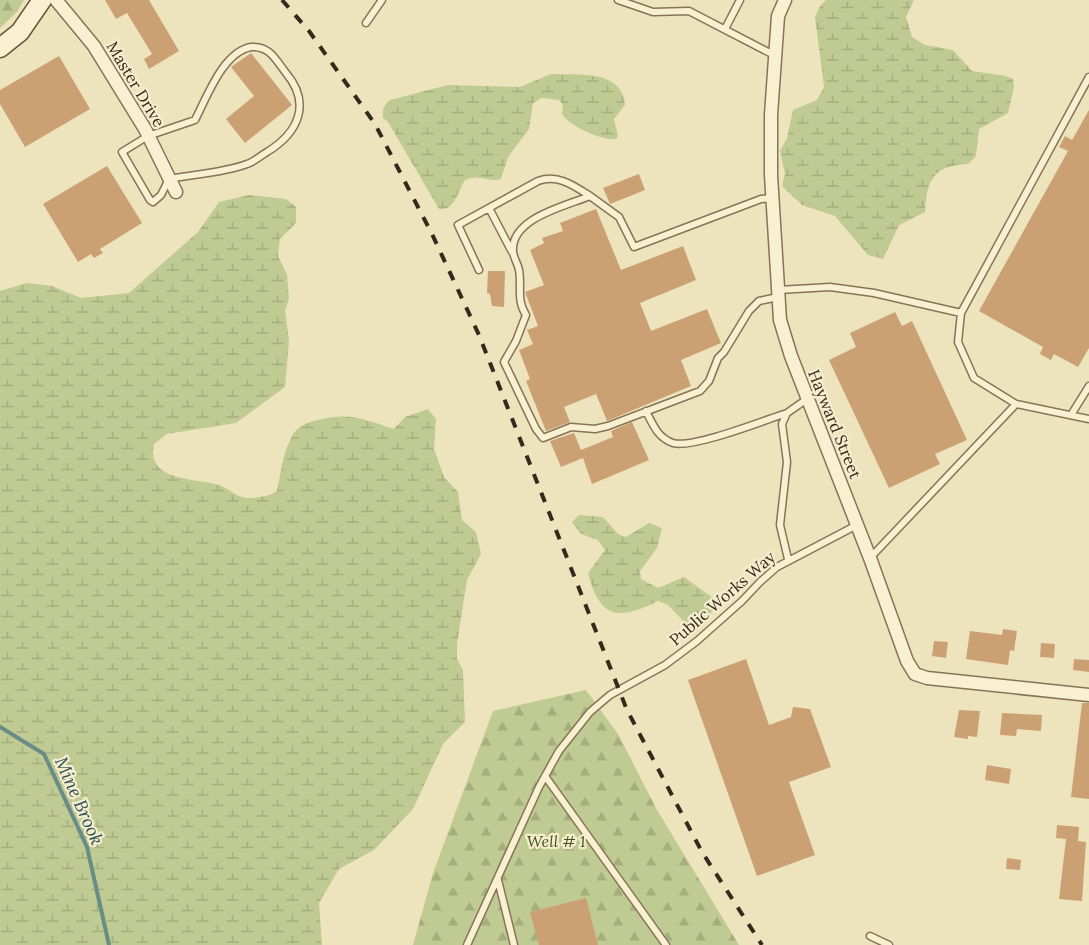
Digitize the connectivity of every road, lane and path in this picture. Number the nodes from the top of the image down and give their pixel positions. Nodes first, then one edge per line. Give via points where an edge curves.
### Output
1 (42, 0) edge
2 (56, 0) edge
3 (382, 0) edge
4 (618, 0) edge
5 (740, 0) edge
6 (785, 0) edge
7 (366, 22) dead end
8 (725, 29) junction
9 (0, 48) edge
10 (774, 55) junction
11 (1089, 77) edge
12 (148, 136) junction
13 (170, 178) junction
14 (176, 192) dead end
15 (590, 196) junction
16 (772, 198) junction
17 (489, 208) junction
18 (513, 255) junction
19 (479, 270) dead end
20 (778, 293) junction
21 (960, 313) junction
22 (1089, 386) edge
23 (807, 399) junction
24 (1016, 404) junction
25 (646, 411) junction
26 (787, 413) junction
27 (1071, 415) junction
28 (1089, 419) edge
29 (857, 525) junction
30 (870, 558) junction
31 (789, 559) junction
32 (1089, 695) edge
33 (545, 776) junction
34 (498, 880) junction
35 (870, 936) dead end
36 (467, 945) edge
37 (514, 945) edge
38 (666, 945) edge
39 (889, 945) edge

1 - 9 street via 20,32
2 - 12 street, Master Drive via 94,46
3 - 7 lane
4 - 8 lane via 653,12 689,11
5 - 8 lane
6 - 10 street, Hayward Street via 778,16
8 - 10 lane
10 - 16 street, Hayward Street
11 - 21 lane
12 - 13 street, Master Drive
12 - 13 lane via 122,152 153,202
12 - 13 lane via 195,120 224,67 242,49 267,50 293,81 299,118 278,145 248,164
13 - 14 street, Master Drive
15 - 16 lane via 619,217 634,247
15 - 17 lane via 576,186 552,178 538,181
15 - 18 lane via 524,225 515,240
16 - 20 street, Hayward Street
17 - 18 lane
17 - 19 lane via 458,225
18 - 25 lane via 519,272 519,298 526,315 504,362 540,435 546,438 571,428 608,426
20 - 21 lane via 830,287
20 - 23 street, Hayward Street via 787,346
20 - 25 lane via 759,301 749,311 700,391
21 - 24 lane via 958,342 974,378
22 - 27 lane
23 - 26 lane
23 - 29 street, Hayward Street
24 - 27 lane
24 - 30 lane
25 - 26 lane via 656,430 676,444
26 - 31 lane, Public Works Way via 782,424 787,462 780,525
27 - 28 lane
29 - 30 street, Hayward Street
29 - 31 lane, Public Works Way
30 - 32 street, Hayward Street via 908,661 920,677
31 - 33 lane, Public Works Way via 766,575 697,641 665,665 604,700 575,730
33 - 34 lane, Public Works Way
33 - 38 lane
34 - 36 lane, Public Works Way
34 - 37 lane
35 - 39 lane

